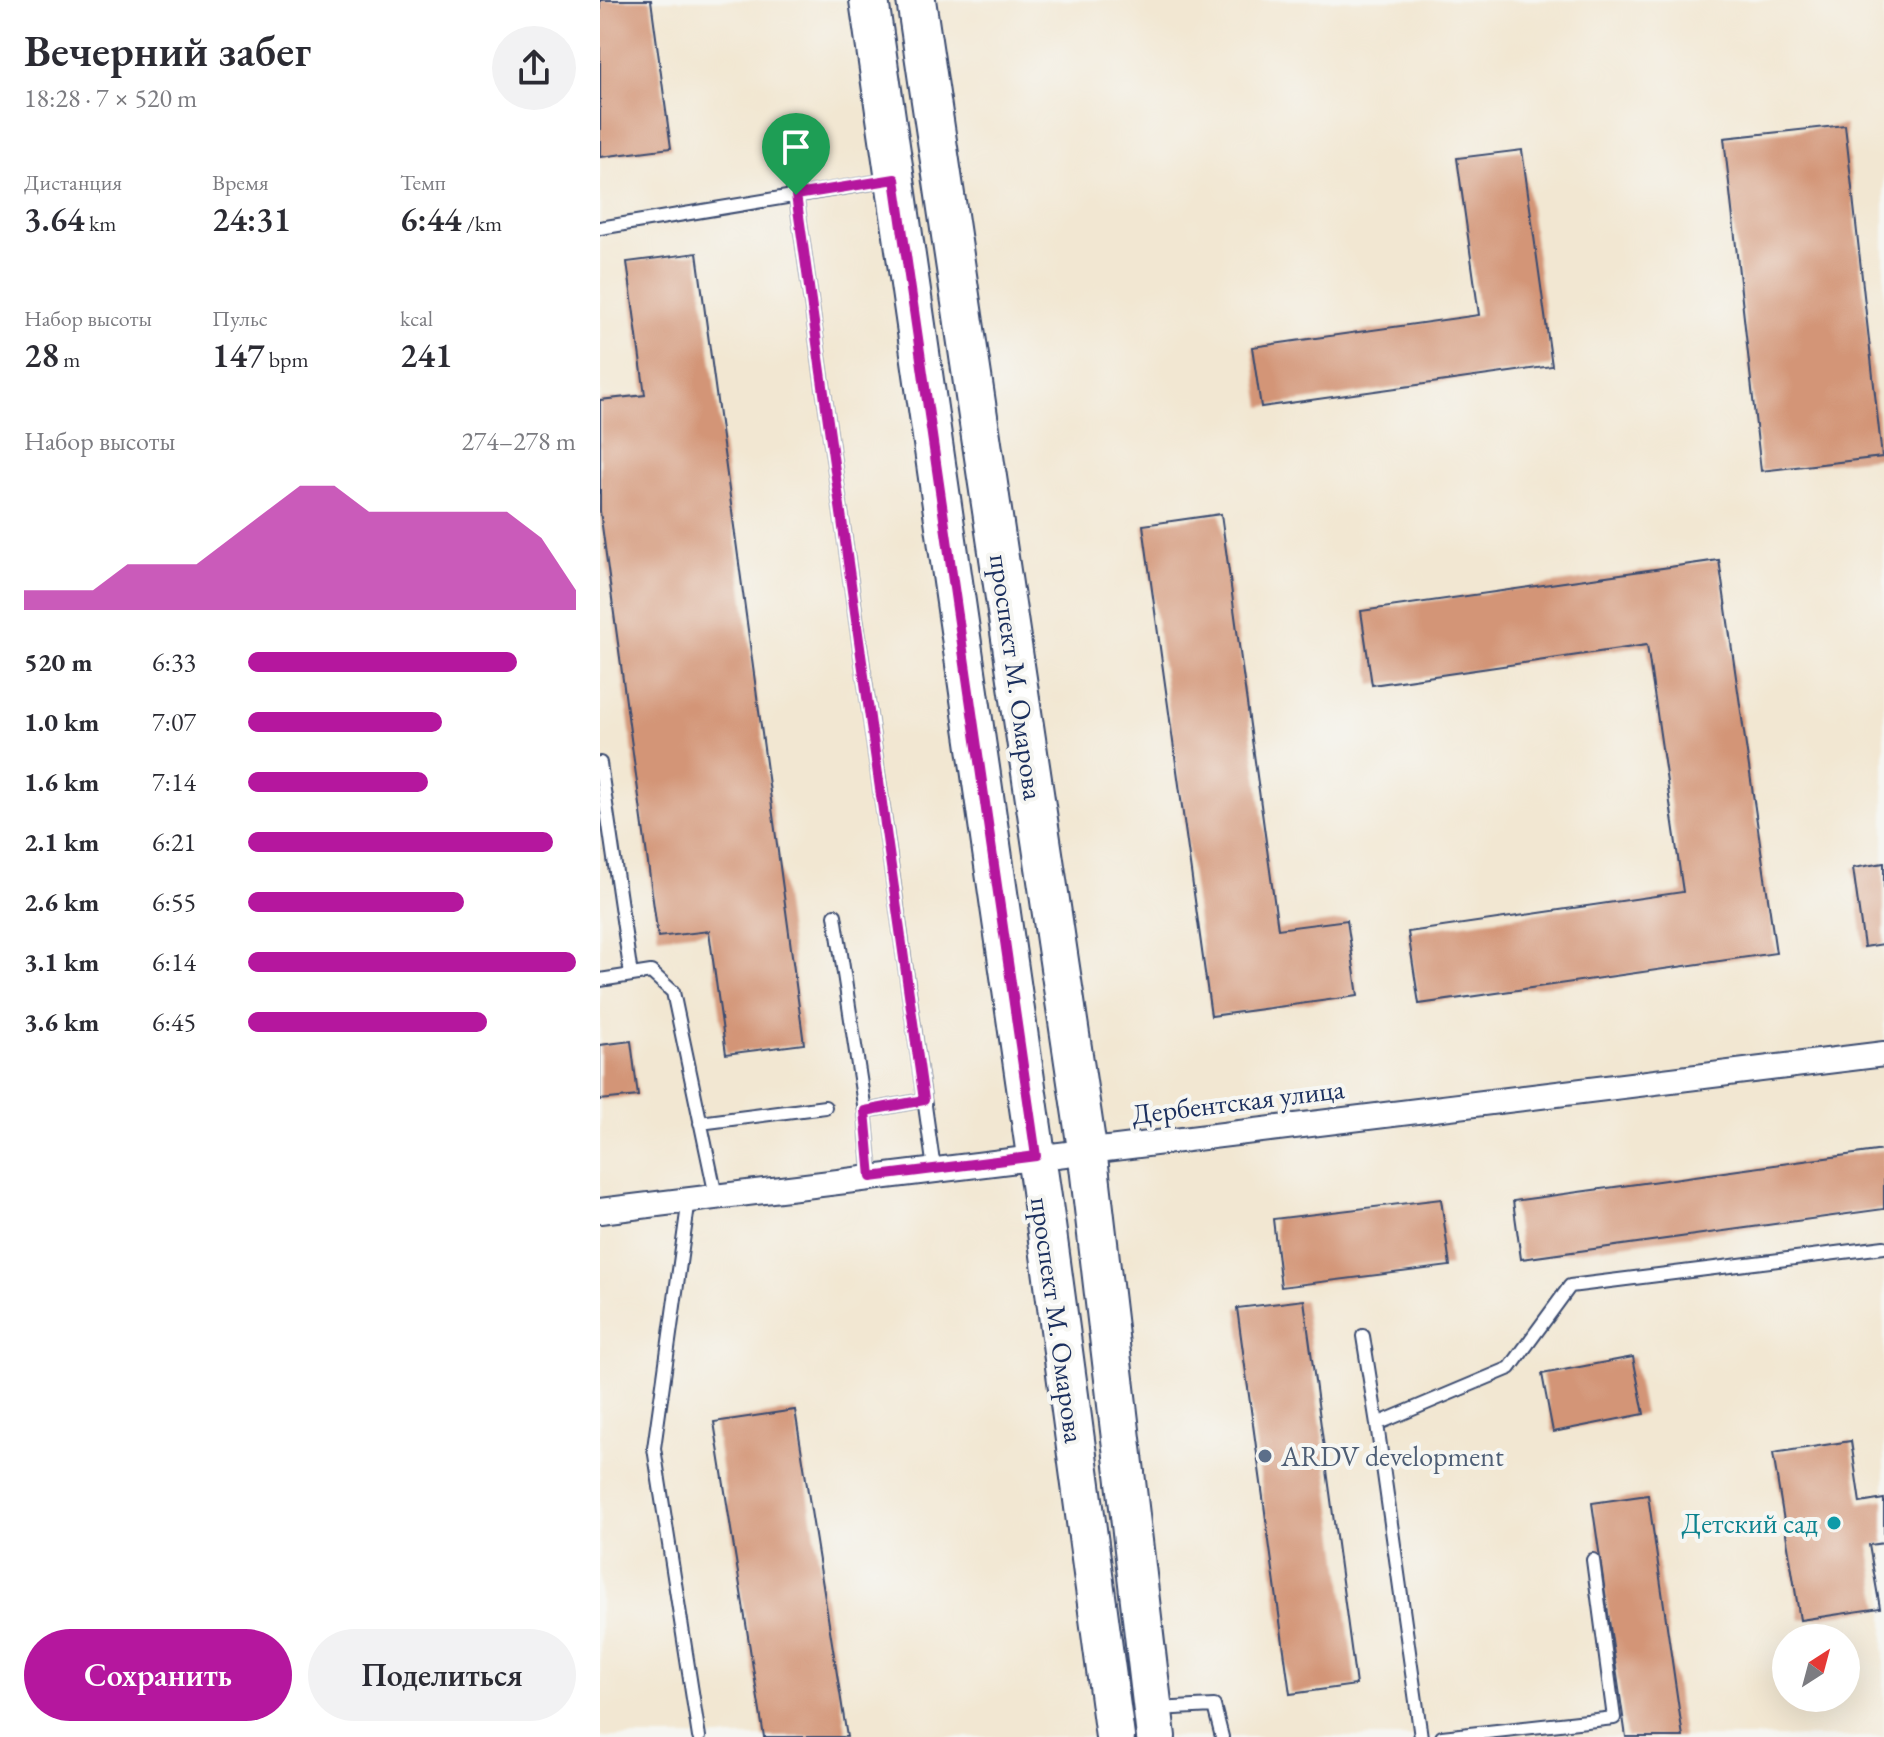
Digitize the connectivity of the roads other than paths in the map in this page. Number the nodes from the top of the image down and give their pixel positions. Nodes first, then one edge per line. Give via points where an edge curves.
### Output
1 (869, 0) edge
2 (916, 0) edge
3 (895, 179) junction
4 (796, 195) junction
5 (600, 228) edge
6 (600, 763) edge
7 (835, 915) dead end
8 (631, 975) junction
9 (600, 980) edge
10 (1884, 1054) edge
11 (924, 1100) junction
12 (825, 1107) dead end
13 (865, 1111) junction
14 (700, 1123) junction
15 (1087, 1149) junction
16 (1036, 1156) junction
17 (934, 1169) junction
18 (871, 1177) junction
19 (716, 1196) junction
20 (689, 1199) junction
21 (600, 1211) edge
22 (1884, 1247) edge
23 (1363, 1336) dead end
24 (1377, 1424) junction
25 (1593, 1560) dead end
26 (1154, 1723) edge
27 (699, 1737) edge
28 (1115, 1737) edge
29 (1222, 1737) edge
30 (1421, 1737) edge
31 (1442, 1737) edge

1 - 3 main road, проспект М. Омарова
2 - 15 main road, проспект М. Омарова
3 - 4 lane
3 - 16 main road, проспект М. Омарова
4 - 5 lane
4 - 11 lane
6 - 8 lane
7 - 13 lane
8 - 9 lane
8 - 14 lane via 651,972 673,992
10 - 15 street, Дербентская улица
11 - 13 lane
11 - 17 lane
12 - 14 lane
13 - 18 lane
14 - 19 lane
15 - 16 street, Дербентская улица
15 - 26 main road, проспект М. Омарова
16 - 17 street, Дербентская улица
16 - 28 main road, проспект М. Омарова
17 - 18 street, Дербентская улица
18 - 19 street, Дербентская улица
19 - 20 street, Дербентская улица
20 - 21 street, Дербентская улица
20 - 27 lane via 654,1448
22 - 24 lane via 1570,1286 1510,1368
23 - 24 lane
24 - 30 lane
25 - 31 lane via 1614,1718
26 - 29 lane via 1214,1706

